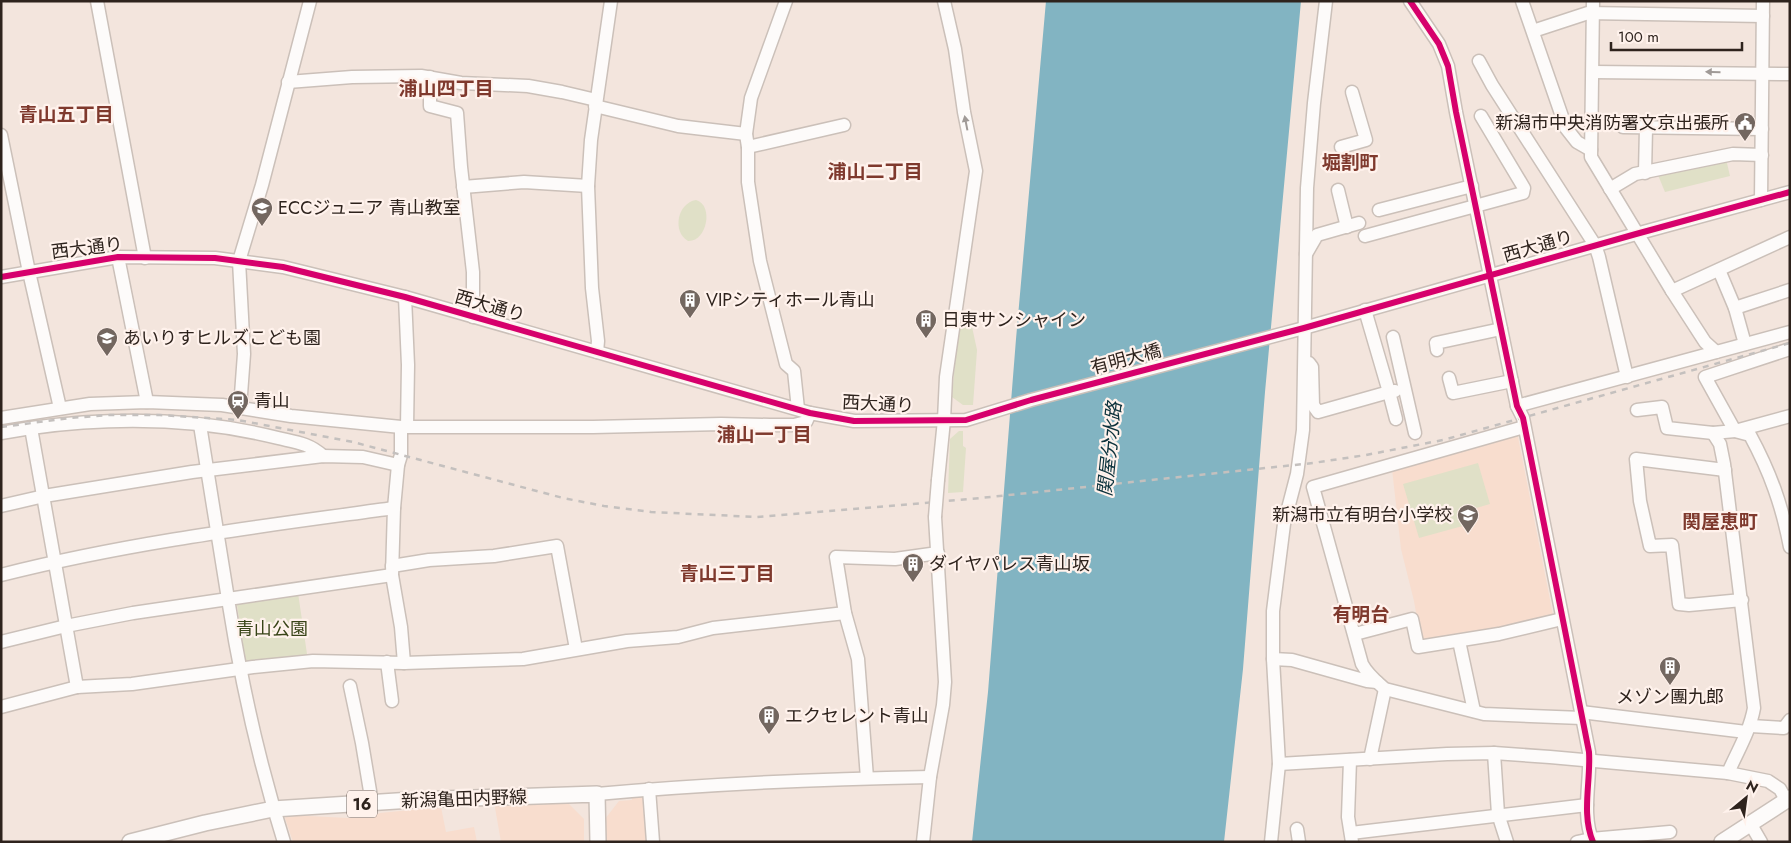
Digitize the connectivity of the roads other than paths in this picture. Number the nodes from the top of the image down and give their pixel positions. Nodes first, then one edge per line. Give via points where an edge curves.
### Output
1 (97, 1) edge
2 (310, 1) edge
3 (611, 1) edge
4 (786, 1) edge
5 (944, 1) edge
6 (1326, 1) edge
7 (1410, 1) edge
8 (1522, 1) edge
9 (1763, 1) edge
10 (1593, 7) edge
11 (1763, 16) junction
12 (1533, 31) junction
13 (1479, 61) dead end
14 (1593, 72) junction
15 (1762, 73) junction
16 (1790, 74) edge
17 (430, 77) junction
18 (288, 82) junction
19 (1352, 92) dead end
20 (596, 103) junction
21 (1481, 116) dead end
22 (844, 125) dead end
23 (1623, 127) dead end
24 (1646, 128) junction
25 (1762, 129) junction
26 (746, 134) junction
27 (1, 135) edge
28 (748, 147) junction
29 (1341, 147) dead end
30 (1591, 150) junction
31 (1762, 155) junction
32 (1645, 173) junction
33 (588, 186) junction
34 (1472, 186) junction
35 (463, 188) junction
36 (1610, 189) junction
37 (1338, 190) dead end
38 (1790, 192) edge
39 (1761, 200) junction
40 (1476, 206) junction
41 (1379, 210) dead end
42 (1636, 234) junction
43 (1365, 236) dead end
44 (1790, 238) edge
45 (1594, 245) junction
46 (1306, 254) junction
47 (118, 258) junction
48 (145, 258) junction
49 (239, 262) junction
50 (1719, 270) junction
51 (30, 272) junction
52 (1490, 275) junction
53 (1, 277) edge
54 (1790, 290) edge
55 (1672, 291) junction
56 (405, 297) junction
57 (1735, 308) junction
58 (1365, 310) junction
59 (473, 317) junction
60 (1299, 329) junction
61 (1501, 329) junction
62 (1790, 332) edge
63 (1393, 337) dead end
64 (1745, 344) junction
65 (1790, 349) edge
66 (1437, 350) dead end
67 (597, 352) junction
68 (1716, 352) junction
69 (1304, 356) junction
70 (1626, 377) junction
71 (1449, 378) dead end
72 (1512, 381) junction
73 (1405, 388) junction
74 (1389, 392) junction
75 (147, 402) junction
76 (1517, 406) junction
77 (60, 408) junction
78 (240, 408) junction
79 (798, 409) junction
80 (1637, 410) dead end
81 (810, 413) junction
82 (1790, 416) edge
83 (1, 418) edge
84 (1396, 419) dead end
85 (944, 420) junction
86 (966, 420) joint
87 (200, 426) junction
88 (404, 427) junction
89 (1524, 427) junction
90 (31, 428) junction
91 (1736, 431) junction
92 (1, 433) edge
93 (1415, 433) dead end
94 (1713, 433) junction
95 (323, 456) junction
96 (398, 465) junction
97 (208, 470) junction
98 (1725, 470) junction
99 (44, 496) junction
100 (1, 506) edge
101 (394, 508) junction
102 (217, 533) junction
103 (1790, 547) edge
104 (938, 553) junction
105 (55, 561) junction
106 (392, 571) junction
107 (1, 575) edge
108 (228, 599) junction
109 (1742, 600) junction
110 (845, 613) junction
111 (1562, 619) junction
112 (66, 626) junction
113 (1355, 634) junction
114 (1459, 640) junction
115 (1, 642) edge
116 (576, 649) junction
117 (1273, 660) junction
118 (387, 662) junction
119 (404, 663) junction
120 (239, 669) junction
121 (1381, 685) junction
122 (350, 686) dead end
123 (77, 687) junction
124 (392, 701) dead end
125 (1, 707) edge
126 (1474, 711) junction
127 (1582, 715) junction
128 (1790, 720) edge
129 (1748, 729) junction
130 (1494, 754) junction
131 (1370, 759) junction
132 (1350, 760) junction
133 (1590, 761) junction
134 (1279, 764) junction
135 (1728, 773) junction
136 (930, 777) junction
137 (866, 778) junction
138 (649, 789) junction
139 (594, 794) junction
140 (1788, 799) edge
141 (372, 803) junction
142 (1587, 804) junction
143 (274, 809) junction
144 (1498, 814) junction
145 (1750, 823) junction
146 (1297, 828) dead end
147 (1670, 832) dead end
148 (1351, 837) edge
149 (1592, 840) edge
150 (130, 842) edge
151 (284, 842) edge
152 (591, 842) edge
153 (598, 842) edge
154 (653, 842) edge
155 (923, 842) edge
156 (1271, 842) edge
157 (1299, 842) edge
158 (1507, 842) edge
159 (1577, 842) edge
160 (1722, 842) edge
161 (1761, 842) edge

1 - 48 street
2 - 18 street
3 - 20 street
4 - 26 street via 751,98
85 -> 5 street via 946,377 976,171
6 - 46 street via 1307,188
7 - 34 street via 1439,44 1448,66
8 - 12 street
9 - 11 street
10 - 11 street
10 - 12 street via 1588,13
10 - 14 street
11 - 15 street
12 - 30 street via 1566,128 1576,142
13 - 45 street
15 -> 14 street
14 - 30 street
15 - 16 street
15 - 25 street
17 - 18 street via 367,76
17 - 20 street via 528,86
17 - 35 street via 430,106 457,113
18 - 49 street
19 - 29 street via 1366,140
20 - 26 street via 678,126
20 - 33 street
21 - 40 street via 1524,188 1523,193
22 - 28 street
23 - 24 street
24 - 25 street
24 - 32 street
25 - 31 street
26 - 28 street
27 - 51 street
28 - 79 street via 748,182 760,261 786,364 794,371
30 - 36 street via 1591,157
31 - 32 street via 1733,154
31 - 39 street
32 - 36 street via 1635,174
33 - 35 street via 524,182
33 - 67 street
34 - 40 street
34 - 41 street
35 - 59 street via 473,272
36 - 42 street
37 - 46 street via 1353,225 1318,235
38 - 39 street, 西大通り
39 - 42 street, 西大通り
40 - 43 street
40 - 52 street
42 - 45 street, 西大通り
42 - 55 street
44 - 50 street
45 - 52 street, 西大通り
45 - 70 street
46 - 60 street
47 - 48 street, 西大通り
47 - 51 street, 西大通り
47 - 75 street
48 - 49 street, 西大通り via 216,258
49 - 56 street, 西大通り via 283,267
49 - 78 street via 244,354
50 - 55 street
50 - 57 street
51 - 53 street, 西大通り
51 - 77 street
52 - 58 street, 西大通り
52 - 61 street
54 - 57 street
55 - 68 street via 1705,342
56 - 59 street, 西大通り
56 - 88 street via 408,365
57 - 64 street
58 - 60 street, 西大通り
58 - 74 street
59 - 67 street, 西大通り
60 - 69 street
60 - 86 street, 有明大橋
61 - 66 street via 1436,344
61 - 72 street
62 - 64 street
63 - 73 street
64 - 68 street
65 - 91 street via 1705,377
67 - 79 street, 西大通り
68 - 70 street
69 - 74 street via 1312,367 1313,405 1318,412
69 - 117 street via 1303,430 1297,474 1284,524 1273,611
70 - 76 street
71 - 72 street via 1453,393
72 - 76 street
73 - 74 street
73 - 93 street
74 - 84 street
75 - 77 street
75 - 78 street
76 - 89 street
77 - 83 street
78 - 88 street
79 - 81 street, 西大通り
80 - 94 street via 1662,407 1667,428
81 - 85 street, 西大通り via 854,421
81 - 88 street via 806,422 794,425
82 - 91 street
85 - 86 street, 西大通り
85 - 104 street, bridge via 935,517
87 - 90 street via 116,421
87 - 95 street via 268,435 314,447
87 - 97 street
88 - 96 street
89 - 111 street
89 - 113 street via 1313,487
90 - 92 street
90 - 99 street
91 - 94 street
91 - 103 street via 1750,434 1762,458 1777,492
94 - 98 street via 1720,444
95 - 96 street via 363,457
95 - 97 street
96 - 101 street
97 - 99 street
97 - 102 street
98 - 109 street
98 - 109 street via 1636,459 1640,501 1650,546 1672,545 1679,604
99 - 100 street
99 - 105 street
101 - 102 street
101 - 106 street
102 - 105 street
102 - 108 street
104 - 110 street via 895,559 836,557
104 - 136 street via 945,682
105 - 107 street
105 - 112 street
106 - 108 street
106 - 116 street via 429,560 494,556 557,546
106 - 119 street
108 - 112 street
108 - 120 street
109 - 129 street via 1754,708
110 - 116 street via 713,628 678,637 627,640
110 - 137 street via 858,659
111 - 114 street
111 - 127 street
112 - 115 street
112 - 123 street
113 - 114 street via 1412,619 1418,647
113 - 121 street via 1362,664
114 - 126 street
116 - 119 street via 523,659
117 - 121 street via 1292,660
117 - 134 street
118 - 119 street
118 - 120 street via 312,661
118 - 124 street
120 - 123 street via 132,684
120 - 143 street
121 - 126 street
121 - 131 street
122 - 141 street
123 - 125 street
126 - 127 street via 1484,714
127 - 129 street
127 - 133 street
128 - 129 street via 1784,728
129 - 135 street
130 - 131 street
130 - 133 street
130 - 144 street
131 - 132 street
132 - 134 street
132 - 148 street via 1348,817
133 - 135 street
133 - 142 street
134 - 156 street
135 - 140 street via 1768,781
136 - 137 street
136 - 155 street
137 - 138 street
138 - 139 street
138 - 154 street
139 - 141 main road, 新潟亀田内野線 / 16
139 - 152 main road
139 - 153 main road
140 - 145 main road
141 - 143 main road, 新潟亀田内野線 / 16
142 - 144 street
142 - 149 street
143 - 150 main road, 新潟亀田内野線 / 16
143 - 151 street
144 - 148 street
144 - 158 street
145 - 160 main road
145 - 161 street
146 - 157 street
147 - 149 street
149 - 159 street

